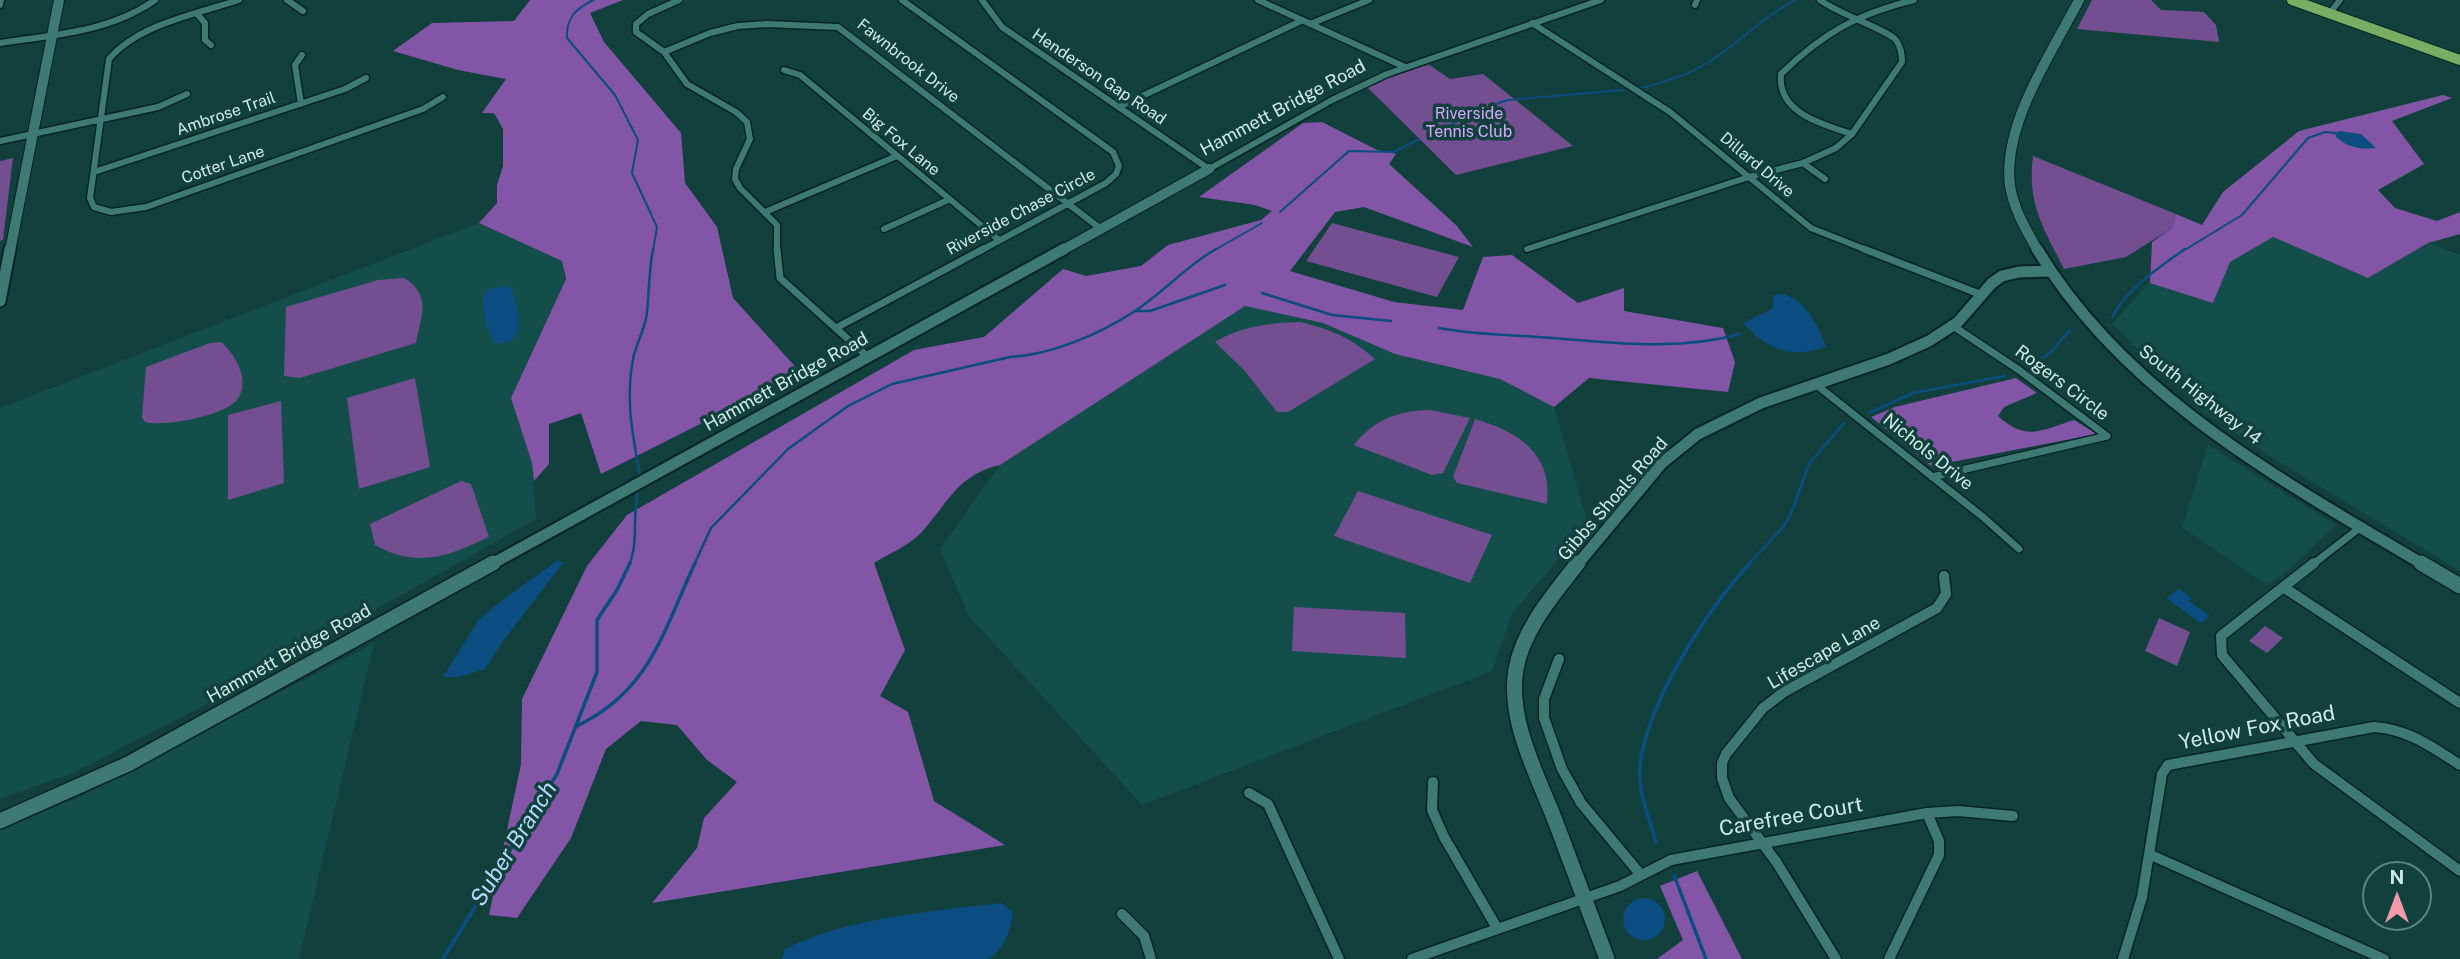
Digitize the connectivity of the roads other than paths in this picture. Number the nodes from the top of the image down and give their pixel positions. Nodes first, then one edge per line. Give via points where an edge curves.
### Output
1 (59, 0) edge
2 (155, 0) edge
3 (239, 0) edge
4 (286, 0) edge
5 (679, 0) edge
6 (902, 0) edge
7 (982, 0) edge
8 (1258, 0) edge
9 (1368, 0) edge
10 (1601, 0) edge
11 (1820, 0) edge
12 (1914, 0) edge
13 (2079, 0) edge
14 (2292, 0) edge
15 (2340, 0) edge
16 (303, 11) dead end
17 (2330, 13) junction
18 (198, 15) junction
19 (1851, 18) junction
20 (1303, 20) junction
21 (1532, 23) junction
22 (1310, 24) junction
23 (52, 35) junction
24 (0, 43) edge
25 (211, 45) dead end
26 (664, 52) junction
27 (302, 55) dead end
28 (2460, 60) edge
29 (1405, 67) junction
30 (784, 70) dead end
31 (366, 78) dead end
32 (187, 94) dead end
33 (443, 97) dead end
34 (301, 104) junction
35 (1119, 107) junction
36 (100, 120) junction
37 (33, 134) junction
38 (1852, 134) junction
39 (0, 141) edge
40 (897, 156) junction
41 (1803, 163) junction
42 (1209, 169) junction
43 (94, 172) junction
44 (1749, 177) junction
45 (1825, 179) dead end
46 (948, 200) junction
47 (1068, 203) junction
48 (765, 212) junction
49 (884, 229) dead end
50 (1101, 229) junction
51 (999, 240) junction
52 (1527, 249) dead end
53 (2049, 271) junction
54 (1982, 295) junction
55 (0, 301) edge
56 (1953, 326) junction
57 (835, 328) junction
58 (869, 358) junction
59 (1814, 383) junction
60 (1932, 477) junction
61 (2361, 526) junction
62 (2019, 549) dead end
63 (1944, 576) dead end
64 (2460, 586) edge
65 (2283, 587) junction
66 (1559, 659) dead end
67 (2460, 703) edge
68 (2293, 740) junction
69 (2460, 765) edge
70 (1433, 782) dead end
71 (1249, 793) dead end
72 (1927, 813) junction
73 (2013, 816) dead end
74 (0, 821) edge
75 (1761, 842) junction
76 (2151, 855) junction
77 (2460, 871) edge
78 (1642, 875) junction
79 (1585, 898) junction
80 (1122, 914) dead end
81 (1497, 928) junction
82 (1151, 959) edge
83 (1339, 959) edge
84 (1412, 959) edge
85 (1607, 959) edge
86 (1836, 959) edge
87 (1889, 959) edge
88 (2123, 959) edge
89 (2384, 959) edge

1 - 23 street
2 - 23 street via 112,22
3 - 18 street
4 - 16 street
5 - 26 street via 643,17 635,26 637,34
6 - 47 street, Riverside Chase Circle via 1116,156 1119,166 1111,179
7 - 35 street, Henderson Gap Road via 1002,27
8 - 20 street
9 - 22 street
10 - 21 street, Hammett Bridge Road
11 - 19 street
12 - 19 street
13 - 53 street, South Highway 14 via 2022,111 2010,161 2011,193 2020,220
14 - 17 main road
15 - 17 street
17 - 28 main road
18 - 25 street via 205,23 205,40
18 - 36 street, Cotter Lane via 132,39 114,51
19 - 38 street via 1893,37 1903,54
19 - 38 street via 1811,43 1778,83 1790,105 1805,116
20 - 22 street
20 - 35 street
21 - 29 street, Hammett Bridge Road
21 - 44 street, Dillard Drive via 1670,112
22 - 29 street
23 - 24 street
23 - 37 street
26 - 47 street, Fawnbrook Drive via 738,26 838,27
26 - 48 street via 687,84 747,122 750,139 735,179
27 - 34 street via 295,69
29 - 42 street, Hammett Bridge Road via 1332,100
30 - 40 street, Big Fox Lane via 800,75
31 - 34 street, Ambrose Trail
32 - 36 street via 162,106
33 - 43 street, Cotter Lane via 423,109 138,209 111,212 94,206 90,198
34 - 43 street, Ambrose Trail
35 - 42 street, Henderson Gap Road
36 - 37 street
36 - 43 street, Cotter Lane
37 - 39 street
37 - 55 street
38 - 41 street via 1836,148
40 - 46 street, Big Fox Lane
40 - 48 street
41 - 44 street
41 - 45 street
42 - 50 street, Hammett Bridge Road
44 - 52 street
44 - 54 street, Dillard Drive via 1819,232
46 - 49 street
46 - 51 street, Big Fox Lane
47 - 50 street, Fawnbrook Drive
47 - 51 street, Riverside Chase Circle
48 - 57 street via 778,229 780,278
50 - 58 street, Hammett Bridge Road
51 - 57 street, Riverside Chase Circle
53 - 54 street, Gibbs Shoals Road via 2002,276
53 - 61 street, South Highway 14 via 2093,327 2176,403 2265,467
54 - 56 street, Gibbs Shoals Road
56 - 59 street, Gibbs Shoals Road via 1914,348
56 - 60 street, Rogers Circle via 2108,436
57 - 58 street
58 - 74 street, Hammett Bridge Road via 128,764
59 - 60 street, Nichols Drive
59 - 79 street, Gibbs Shoals Road via 1727,417 1675,450 1591,547 1526,638 1516,670 1518,713
60 - 62 street, Nichols Drive
61 - 64 street, South Highway 14
61 - 65 street
63 - 75 street, Lifescape Lane via 1948,591 1937,608 1784,692 1763,708 1726,754 1722,778 1729,798
65 - 67 street
65 - 68 street via 2221,636 2221,648 2222,655
66 - 78 street via 1544,699 1544,718 1562,769 1581,803
68 - 69 street, Yellow Fox Road via 2374,727 2392,729 2414,736
68 - 76 street, Yellow Fox Road via 2168,765 2162,774
68 - 77 street via 2314,764
70 - 81 street via 1432,810
71 - 83 street via 1268,804
72 - 73 street, Carefree Court
72 - 75 street, Carefree Court
72 - 87 street via 1939,841 1939,855
75 - 78 street, Carefree Court via 1671,860
75 - 86 street, Lifescape Lane
76 - 88 street, Yellow Fox Road
76 - 89 street
78 - 79 street, Carefree Court
79 - 81 street, Carefree Court
79 - 85 street, Gibbs Shoals Road
80 - 82 street via 1144,936
81 - 84 street, Carefree Court

